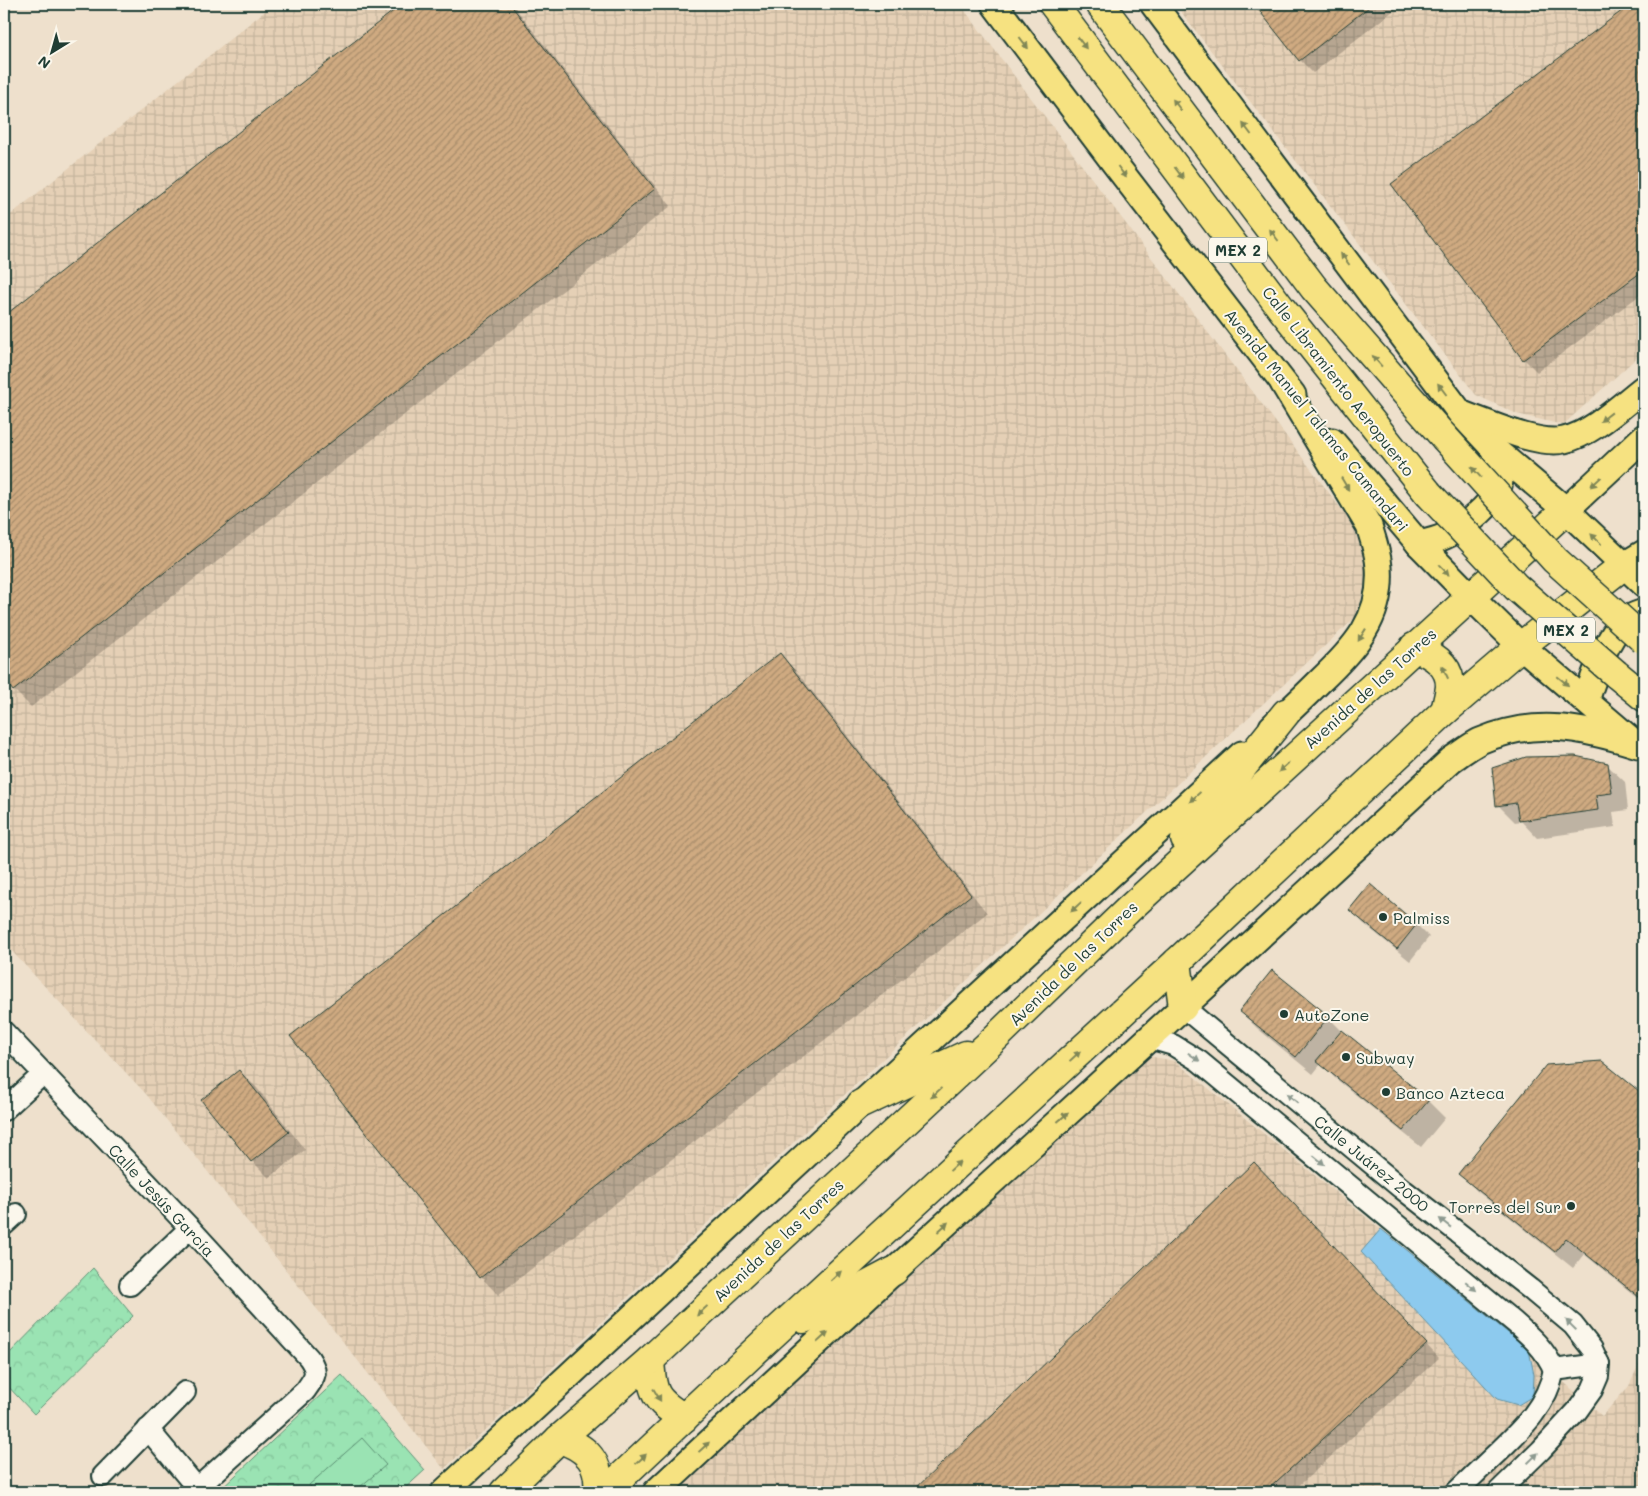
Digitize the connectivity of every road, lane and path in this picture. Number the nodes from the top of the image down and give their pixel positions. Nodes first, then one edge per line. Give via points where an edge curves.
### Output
1 (994, 4) edge
2 (1053, 4) edge
3 (1100, 4) edge
4 (1153, 4) edge
5 (1283, 383) junction
6 (1644, 388) edge
7 (1461, 414) junction
8 (1644, 437) edge
9 (1494, 449) junction
10 (1566, 510) junction
11 (1419, 544) junction
12 (1634, 559) edge
13 (1644, 584) edge
14 (1470, 596) junction
15 (1644, 612) edge
16 (1644, 640) edge
17 (1521, 646) junction
18 (1414, 647) junction
19 (1644, 697) edge
20 (1586, 701) junction
21 (1445, 711) junction
22 (1286, 713) junction
23 (1641, 748) edge
24 (1130, 908) junction
25 (1177, 962) junction
26 (1183, 1007) junction
27 (4, 1032) edge
28 (1149, 1038) junction
29 (988, 1045) junction
30 (43, 1074) junction
31 (861, 1104) junction
32 (4, 1110) edge
33 (190, 1228) junction
34 (894, 1271) junction
35 (130, 1285) dead end
36 (770, 1338) junction
37 (650, 1360) junction
38 (1599, 1364) junction
39 (1554, 1370) junction
40 (185, 1392) dead end
41 (684, 1418) junction
42 (148, 1429) junction
43 (560, 1439) junction
44 (103, 1476) dead end
45 (195, 1490) edge
46 (505, 1490) edge
47 (444, 1492) edge
48 (598, 1492) edge
49 (605, 1492) edge
50 (656, 1492) edge
51 (1456, 1492) edge
52 (1498, 1492) edge

1 -> 5 main road, Avenida Manuel Talamas Camandari
2 -> 19 highway, Calle Libramiento Aeropuerto / MEX 2, bridge via 1281,308 1428,493 1516,587
16 -> 3 highway, MEX 2, bridge via 1555,560 1314,288
7 -> 4 main road
5 - 11 main road, Avenida Manuel Talamas Camandari
5 -> 22 main road via 1369,526 1379,567 1378,596 1362,636 1344,658
6 -> 7 main road via 1595,426 1563,441 1536,438
7 - 9 main road
8 -> 10 main road, Avenida de las Torres
9 - 10 main road
9 - 11 main road via 1500,480 1495,496 1471,520 1447,536
12 -> 10 main road
10 - 14 highway, Avenida de las Torres
11 -> 14 main road, Avenida Manuel Talamas Camandari
12 - 13 main road
12 - 17 highway
14 - 17 main road, Avenida Manuel Talamas Camandari
14 - 18 highway, Avenida de las Torres
15 - 20 main road via 1627,619 1617,629
17 -> 20 main road, Avenida Manuel Talamas Camandari
17 - 21 highway
21 -> 18 highway via 1450,687 1446,670 1435,657
18 -> 24 highway, Avenida de las Torres
20 - 23 main road, Avenida Manuel Talamas Camandari
21 - 25 highway
22 - 24 highway
22 -> 31 main road
23 - 26 main road via 1583,730 1560,727 1530,728 1478,742 1451,760
24 - 29 highway, Avenida de las Torres
25 - 26 highway
36 -> 25 highway
26 - 28 main road
38 -> 26 street, Calle Juárez 2000 via 1592,1348 1573,1325
27 - 30 street, Calle Jesús García
34 -> 28 main road
28 -> 39 street, Calle Juárez 2000 via 1186,1051 1236,1091 1514,1322 1540,1346
29 - 31 highway
29 -> 37 highway, Avenida de las Torres
30 - 32 street
30 - 33 street, Calle Jesús García
31 - 47 main road
33 - 35 street
33 - 45 street, Calle Jesús García via 308,1358 316,1371 305,1391
34 - 36 highway
50 -> 34 main road
36 - 41 highway
37 -> 41 highway via 654,1393
37 - 43 highway, Avenida de las Torres
38 - 39 street
52 -> 38 street via 1577,1411 1592,1390
39 - 51 street via 1547,1394 1522,1429
40 - 42 street
49 -> 41 highway
42 - 44 street
42 - 45 street
43 - 46 highway, Avenida de las Torres
43 - 48 highway via 574,1443 588,1454 598,1473

